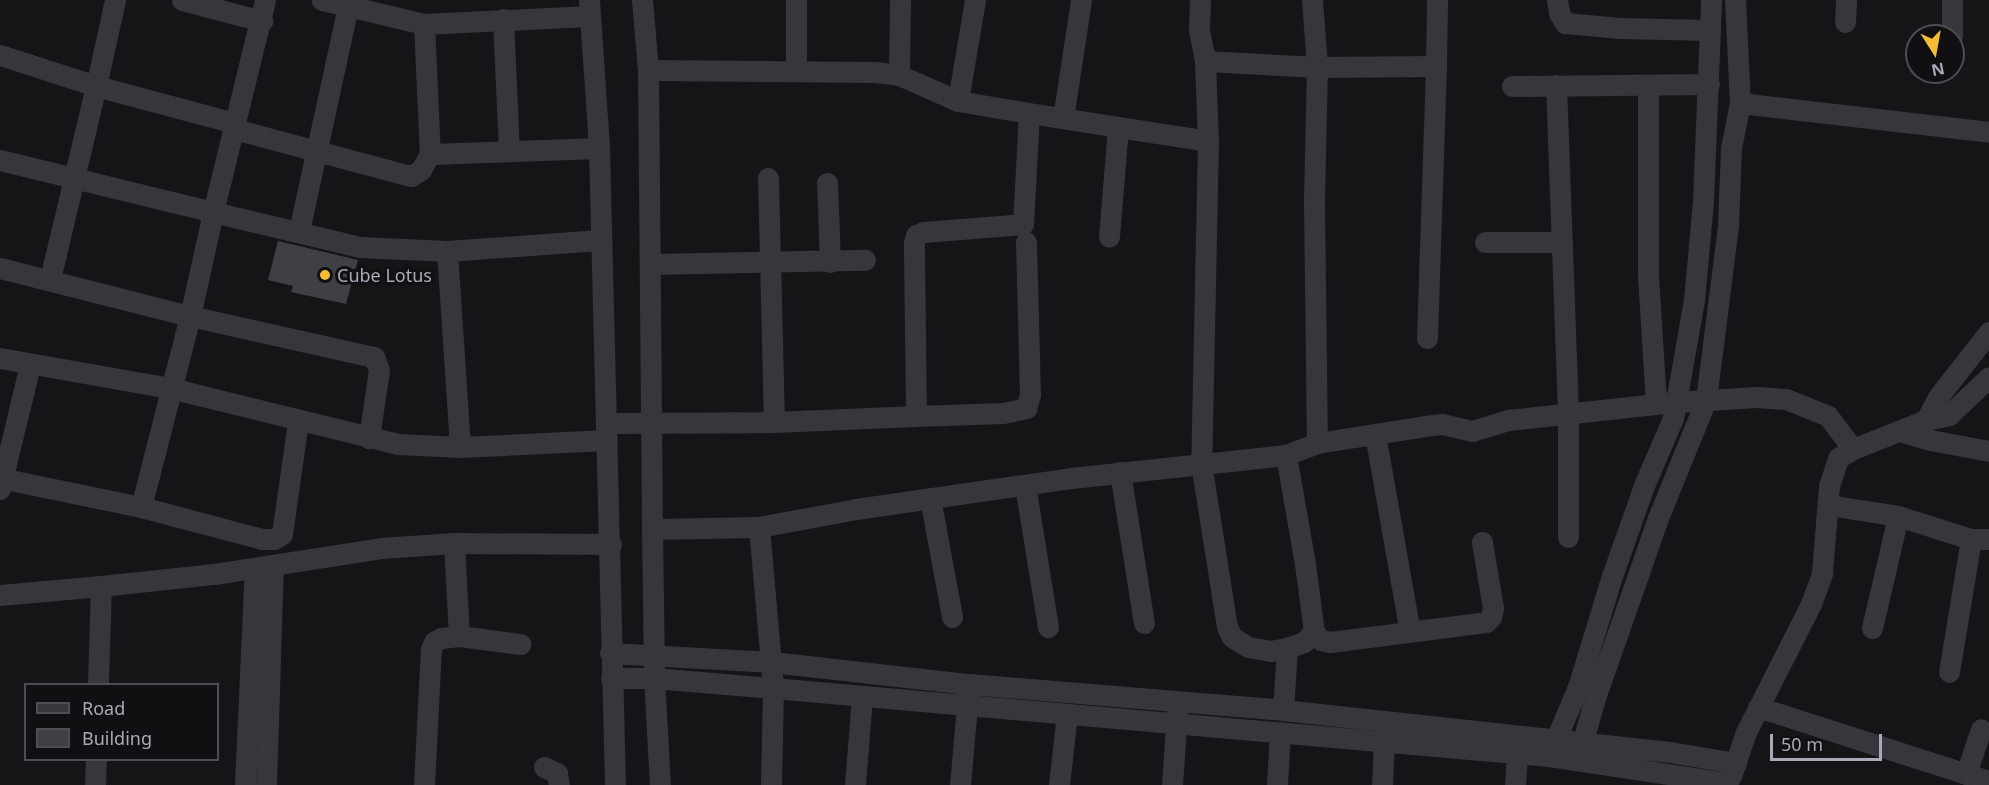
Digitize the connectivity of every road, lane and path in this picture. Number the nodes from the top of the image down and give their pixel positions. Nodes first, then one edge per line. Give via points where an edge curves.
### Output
1 (115, 0) edge
2 (182, 0) edge
3 (322, 0) edge
4 (642, 0) edge
5 (796, 0) edge
6 (900, 0) edge
7 (975, 0) edge
8 (1081, 0) edge
9 (1200, 0) edge
10 (1312, 0) edge
11 (1437, 0) edge
12 (1557, 0) edge
13 (1711, 0) edge
14 (1735, 0) edge
15 (1846, 0) edge
16 (1952, 0) edge
17 (348, 6) junction
18 (589, 8) edge
19 (263, 10) edge
20 (503, 19) junction
21 (1845, 22) dead end
22 (424, 24) junction
23 (1952, 24) edge
24 (1710, 30) junction
25 (0, 55) edge
26 (1204, 62) junction
27 (1436, 66) junction
28 (1317, 67) junction
29 (648, 70) junction
30 (796, 71) junction
31 (899, 75) junction
32 (1709, 84) junction
33 (1556, 85) junction
34 (1648, 85) junction
35 (96, 86) junction
36 (1512, 86) dead end
37 (958, 101) junction
38 (1740, 103) junction
39 (1029, 113) junction
40 (1063, 118) junction
41 (234, 126) junction
42 (1118, 127) junction
43 (1989, 132) edge
44 (1208, 141) junction
45 (599, 148) junction
46 (317, 151) junction
47 (509, 151) junction
48 (429, 154) junction
49 (0, 160) edge
50 (768, 178) dead end
51 (74, 179) junction
52 (827, 183) dead end
53 (213, 212) junction
54 (299, 231) junction
55 (1109, 237) dead end
56 (600, 240) junction
57 (1026, 242) dead end
58 (1485, 242) dead end
59 (1562, 242) junction
60 (447, 251) junction
61 (866, 260) dead end
62 (830, 262) junction
63 (769, 263) junction
64 (650, 264) junction
65 (0, 268) edge
66 (50, 279) junction
67 (190, 316) junction
68 (1989, 332) edge
69 (1427, 338) dead end
70 (0, 358) edge
71 (30, 365) junction
72 (1989, 377) edge
73 (170, 388) junction
74 (1706, 400) junction
75 (1666, 403) junction
76 (1568, 414) junction
77 (916, 416) junction
78 (1926, 420) junction
79 (298, 422) junction
80 (774, 422) junction
81 (652, 423) junction
82 (1900, 431) junction
83 (607, 432) junction
84 (1375, 434) junction
85 (369, 438) junction
86 (1317, 443) junction
87 (460, 447) junction
88 (1853, 449) junction
89 (1989, 451) edge
90 (1286, 455) junction
91 (1201, 463) junction
92 (1120, 472) junction
93 (1, 482) edge
94 (1025, 485) junction
95 (930, 498) junction
96 (1828, 505) junction
97 (141, 507) junction
98 (1898, 516) junction
99 (759, 527) junction
100 (652, 530) junction
101 (1568, 537) dead end
102 (1980, 539) edge
103 (1482, 542) dead end
104 (454, 543) junction
105 (610, 544) junction
106 (264, 567) junction
107 (101, 586) junction
108 (0, 595) edge
109 (952, 617) dead end
110 (1144, 623) dead end
111 (1048, 627) dead end
112 (1872, 628) dead end
113 (1314, 632) junction
114 (1410, 632) junction
115 (459, 636) junction
116 (520, 644) dead end
117 (1287, 648) junction
118 (610, 653) junction
119 (655, 654) junction
120 (772, 662) junction
121 (1949, 672) dead end
122 (611, 678) junction
123 (654, 678) junction
124 (99, 683) edge
125 (969, 684) junction
126 (773, 688) junction
127 (862, 697) junction
128 (1178, 701) junction
129 (967, 705) junction
130 (1758, 707) junction
131 (1283, 710) junction
132 (1067, 714) junction
133 (1177, 725) junction
134 (1981, 729) dead end
135 (1280, 732) junction
136 (1384, 743) junction
137 (1552, 749) junction
138 (1580, 752) junction
139 (1517, 754) junction
140 (96, 761) edge
141 (1736, 763) junction
142 (544, 767) dead end
143 (1966, 774) junction
144 (1989, 781) edge
145 (1728, 784) edge
146 (95, 785) edge
147 (245, 785) edge
148 (266, 785) edge
149 (424, 785) edge
150 (559, 785) edge
151 (615, 785) edge
152 (660, 785) edge
153 (771, 785) edge
154 (855, 785) edge
155 (960, 785) edge
156 (1059, 785) edge
157 (1172, 785) edge
158 (1277, 785) edge
159 (1382, 785) edge
160 (1515, 785) edge

1 - 35 street
2 - 19 street
3 - 17 street
4 - 29 street
5 - 30 street
6 - 31 street
7 - 37 street
8 - 40 street
9 - 26 street
10 - 28 street
11 - 27 street
12 - 24 street via 1565,23
13 - 24 street
14 - 38 street
15 - 21 street
16 - 23 street
17 - 22 street
17 - 46 street
18 - 20 street
18 - 45 street
19 - 41 street
20 - 22 street
20 - 47 street
22 - 48 street
24 - 32 street
25 - 35 street
26 - 28 street
26 - 44 street
27 - 28 street
27 - 69 street
28 - 86 street
29 - 30 street
29 - 64 street
30 - 31 street
31 - 37 street
32 - 34 street
32 - 75 street via 1694,300
33 - 34 street
33 - 36 street
33 - 59 street
34 - 75 street via 1648,276
35 - 41 street
35 - 51 street
37 - 39 street
38 - 43 street
38 - 74 street via 1731,148 1723,273
39 - 40 street
39 - 77 street via 1023,224 916,235
40 - 42 street
41 - 46 street
41 - 53 street
42 - 44 street
42 - 55 street
44 - 91 street
45 - 47 street
45 - 56 street
46 - 48 street via 411,176 421,170
46 - 54 street
47 - 48 street
49 - 51 street
50 - 63 street
51 - 53 street
51 - 66 street
52 - 62 street
53 - 54 street
53 - 67 street
54 - 60 street via 360,247
56 - 60 street
56 - 83 street
57 - 77 street via 1030,395 1026,408 1003,413
58 - 59 street
59 - 76 street
60 - 87 street
61 - 62 street
62 - 63 street
63 - 64 street
63 - 80 street
64 - 81 street
65 - 66 street
66 - 67 street
67 - 73 street
67 - 85 street via 374,357 379,370
68 - 78 street via 1938,397
70 - 71 street
71 - 73 street
71 - 93 street
72 - 78 street via 1949,415
73 - 79 street
73 - 97 street
74 - 75 street
74 - 88 street via 1786,399 1828,416
74 - 138 street via 1654,529
75 - 76 street
75 - 137 street via 1673,418 1645,483 1578,687
76 - 84 street via 1509,420 1472,431 1442,424
76 - 101 street
77 - 80 street
78 - 82 street
79 - 85 street
79 - 97 street via 282,534 274,539
80 - 81 street
81 - 83 street
81 - 100 street
82 - 88 street
82 - 89 street
83 - 87 street
83 - 105 street
84 - 86 street
84 - 114 street
85 - 87 street via 398,444
86 - 90 street
88 - 96 street via 1838,458
90 - 91 street
90 - 113 street
91 - 92 street
91 - 117 street via 1227,627 1232,637 1248,647 1271,651
92 - 94 street
92 - 110 street
93 - 97 street
94 - 95 street
94 - 111 street
95 - 99 street
95 - 109 street
96 - 98 street
96 - 130 street via 1822,573
98 - 102 street
98 - 112 street
99 - 100 street
99 - 120 street
100 - 119 street
102 - 121 street
103 - 114 street via 1493,608 1491,618 1486,622
104 - 105 street
104 - 106 street via 381,548
104 - 115 street
105 - 118 street
106 - 107 street
106 - 147 street
106 - 148 street
107 - 108 street
107 - 124 street
113 - 114 street via 1321,640 1330,642
113 - 117 street via 1304,642
115 - 116 street
115 - 149 street via 441,638 431,649
117 - 131 street
118 - 119 street
118 - 122 street
119 - 120 street
119 - 123 street
120 - 125 street
120 - 126 street
122 - 123 street
122 - 151 street
123 - 126 street
123 - 152 street
125 - 128 street
125 - 129 street
126 - 127 street
126 - 153 street
127 - 129 street
127 - 154 street
128 - 131 street
128 - 133 street
129 - 132 street
129 - 155 street
130 - 141 street
130 - 143 street
131 - 137 street
132 - 133 street
132 - 156 street
133 - 135 street
133 - 157 street
134 - 143 street
135 - 136 street
135 - 158 street
136 - 139 street
136 - 159 street
137 - 138 street
137 - 139 street
138 - 141 street
138 - 145 street
139 - 160 street
140 - 146 street
141 - 145 street
142 - 150 street via 557,773
143 - 144 street

